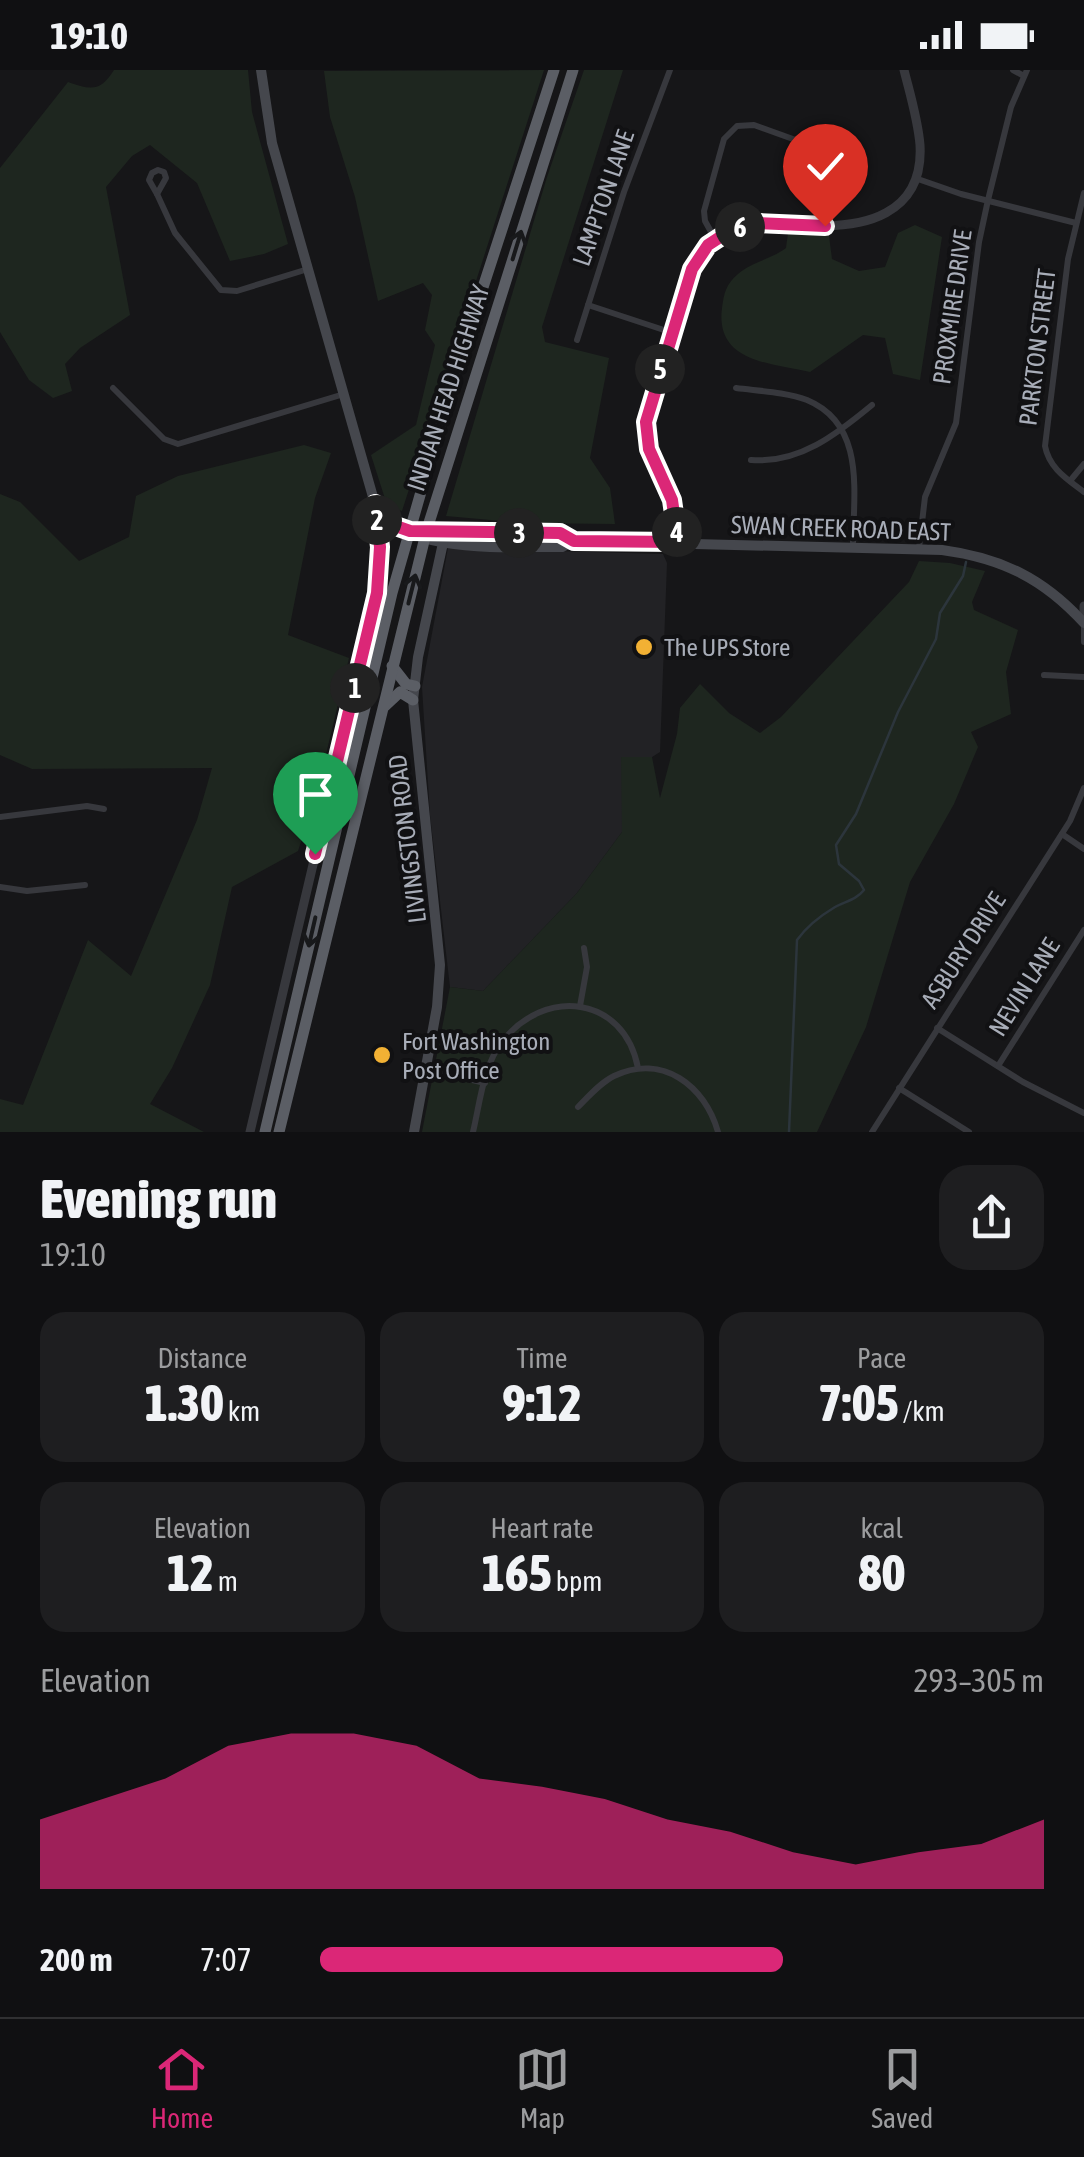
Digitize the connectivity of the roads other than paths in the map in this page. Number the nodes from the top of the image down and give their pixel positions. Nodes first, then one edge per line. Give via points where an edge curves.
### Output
1 (261, 70) edge
2 (554, 70) edge
3 (573, 70) edge
4 (670, 70) edge
5 (904, 70) edge
6 (1013, 70) edge
7 (1025, 73) edge
8 (840, 146) dead end
9 (915, 178) junction
10 (1084, 193) edge
11 (157, 194) dead end
12 (988, 200) junction
13 (1076, 223) junction
14 (715, 239) junction
15 (308, 269) junction
16 (588, 305) junction
17 (671, 332) junction
18 (577, 340) dead end
19 (113, 388) dead end
20 (736, 388) dead end
21 (346, 394) junction
22 (872, 406) dead end
23 (843, 429) junction
24 (751, 460) dead end
25 (1084, 464) edge
26 (1070, 481) junction
27 (1084, 492) edge
28 (375, 504) junction
29 (410, 531) junction
30 (426, 534) junction
31 (574, 541) junction
32 (678, 542) junction
33 (443, 543) junction
34 (853, 547) junction
35 (919, 548) junction
36 (1084, 606) edge
37 (1084, 623) edge
38 (1084, 642) edge
39 (392, 666) junction
40 (1044, 675) dead end
41 (1084, 677) edge
42 (415, 686) junction
43 (413, 700) junction
44 (382, 709) junction
45 (1084, 788) edge
46 (104, 810) dead end
47 (0, 817) edge
48 (1062, 834) junction
49 (1084, 849) edge
50 (85, 885) dead end
51 (0, 887) edge
52 (1084, 930) edge
53 (1081, 941) edge
54 (584, 948) dead end
55 (580, 1006) junction
56 (937, 1028) junction
57 (998, 1066) junction
58 (638, 1068) junction
59 (426, 1069) junction
60 (485, 1082) junction
61 (899, 1088) junction
62 (578, 1108) dead end
63 (1084, 1113) edge
64 (250, 1132) edge
65 (265, 1132) edge
66 (280, 1132) edge
67 (414, 1132) edge
68 (473, 1132) edge
69 (718, 1132) edge
70 (872, 1132) edge
71 (969, 1132) edge

1 - 15 main road via 272,142
2 - 29 highway, INDIAN HEAD HIGHWAY
30 -> 3 highway, INDIAN HEAD HIGHWAY
4 - 16 street, LAMPTON LANE
5 - 9 street via 920,147
6 - 7 street
7 - 12 street, PROXMIRE DRIVE
8 - 14 street via 804,143 754,125 732,130 704,211
9 - 12 street
9 - 14 street via 897,205 872,222 752,224
10 - 13 street, PARKTON STREET
11 - 15 street via 175,233 222,290
12 - 13 street
12 - 35 street, PROXMIRE DRIVE via 956,422 925,497
13 - 26 street, PARKTON STREET via 1045,434 1047,458
14 - 17 street via 696,259
15 - 21 main road
16 - 17 street
16 - 18 street, LAMPTON LANE
17 - 32 street via 646,430 672,500
19 - 21 street via 164,439 178,444
20 - 23 street via 805,400
21 - 28 main road
22 - 23 street
23 - 24 street via 795,455
23 - 34 street via 852,456
25 - 26 street
26 - 27 street, PARKTON STREET
28 - 29 main road via 390,524
28 - 64 street via 377,593
29 - 30 main road, SWAN CREEK ROAD EAST
29 -> 65 highway, INDIAN HEAD HIGHWAY
30 - 31 main road, SWAN CREEK ROAD EAST via 560,533
30 - 33 main road, SWAN CREEK ROAD EAST
39 -> 30 highway, INDIAN HEAD HIGHWAY
31 - 32 main road, SWAN CREEK ROAD EAST
31 - 33 main road, SWAN CREEK ROAD EAST via 562,547
32 - 34 main road, SWAN CREEK ROAD EAST
33 - 42 main road, LIVINGSTON ROAD
34 - 35 main road, SWAN CREEK ROAD EAST
35 - 37 main road, SWAN CREEK ROAD EAST via 1013,569 1058,596
36 - 37 street
37 - 38 street
39 - 42 highway
39 - 44 highway, INDIAN HEAD HIGHWAY
40 - 41 street
42 - 43 main road, LIVINGSTON ROAD
43 - 44 highway via 400,692
43 - 59 main road, LIVINGSTON ROAD via 440,965
44 - 66 highway, INDIAN HEAD HIGHWAY
45 - 48 street, ASBURY DRIVE
46 - 47 street via 87,806
48 - 49 street
48 - 56 street, ASBURY DRIVE
50 - 51 street via 27,892
52 - 53 street, NEVIN LANE
53 - 57 street, NEVIN LANE
54 - 55 street via 588,967
55 - 58 street via 613,1021
55 - 60 street via 552,1007 522,1022 494,1053
56 - 57 street
56 - 61 street, ASBURY DRIVE
57 - 63 street
58 - 62 street via 602,1083
58 - 69 street via 686,1081 702,1096
59 - 60 street
59 - 67 main road, LIVINGSTON ROAD
60 - 68 street
61 - 70 street, ASBURY DRIVE
61 - 71 street

